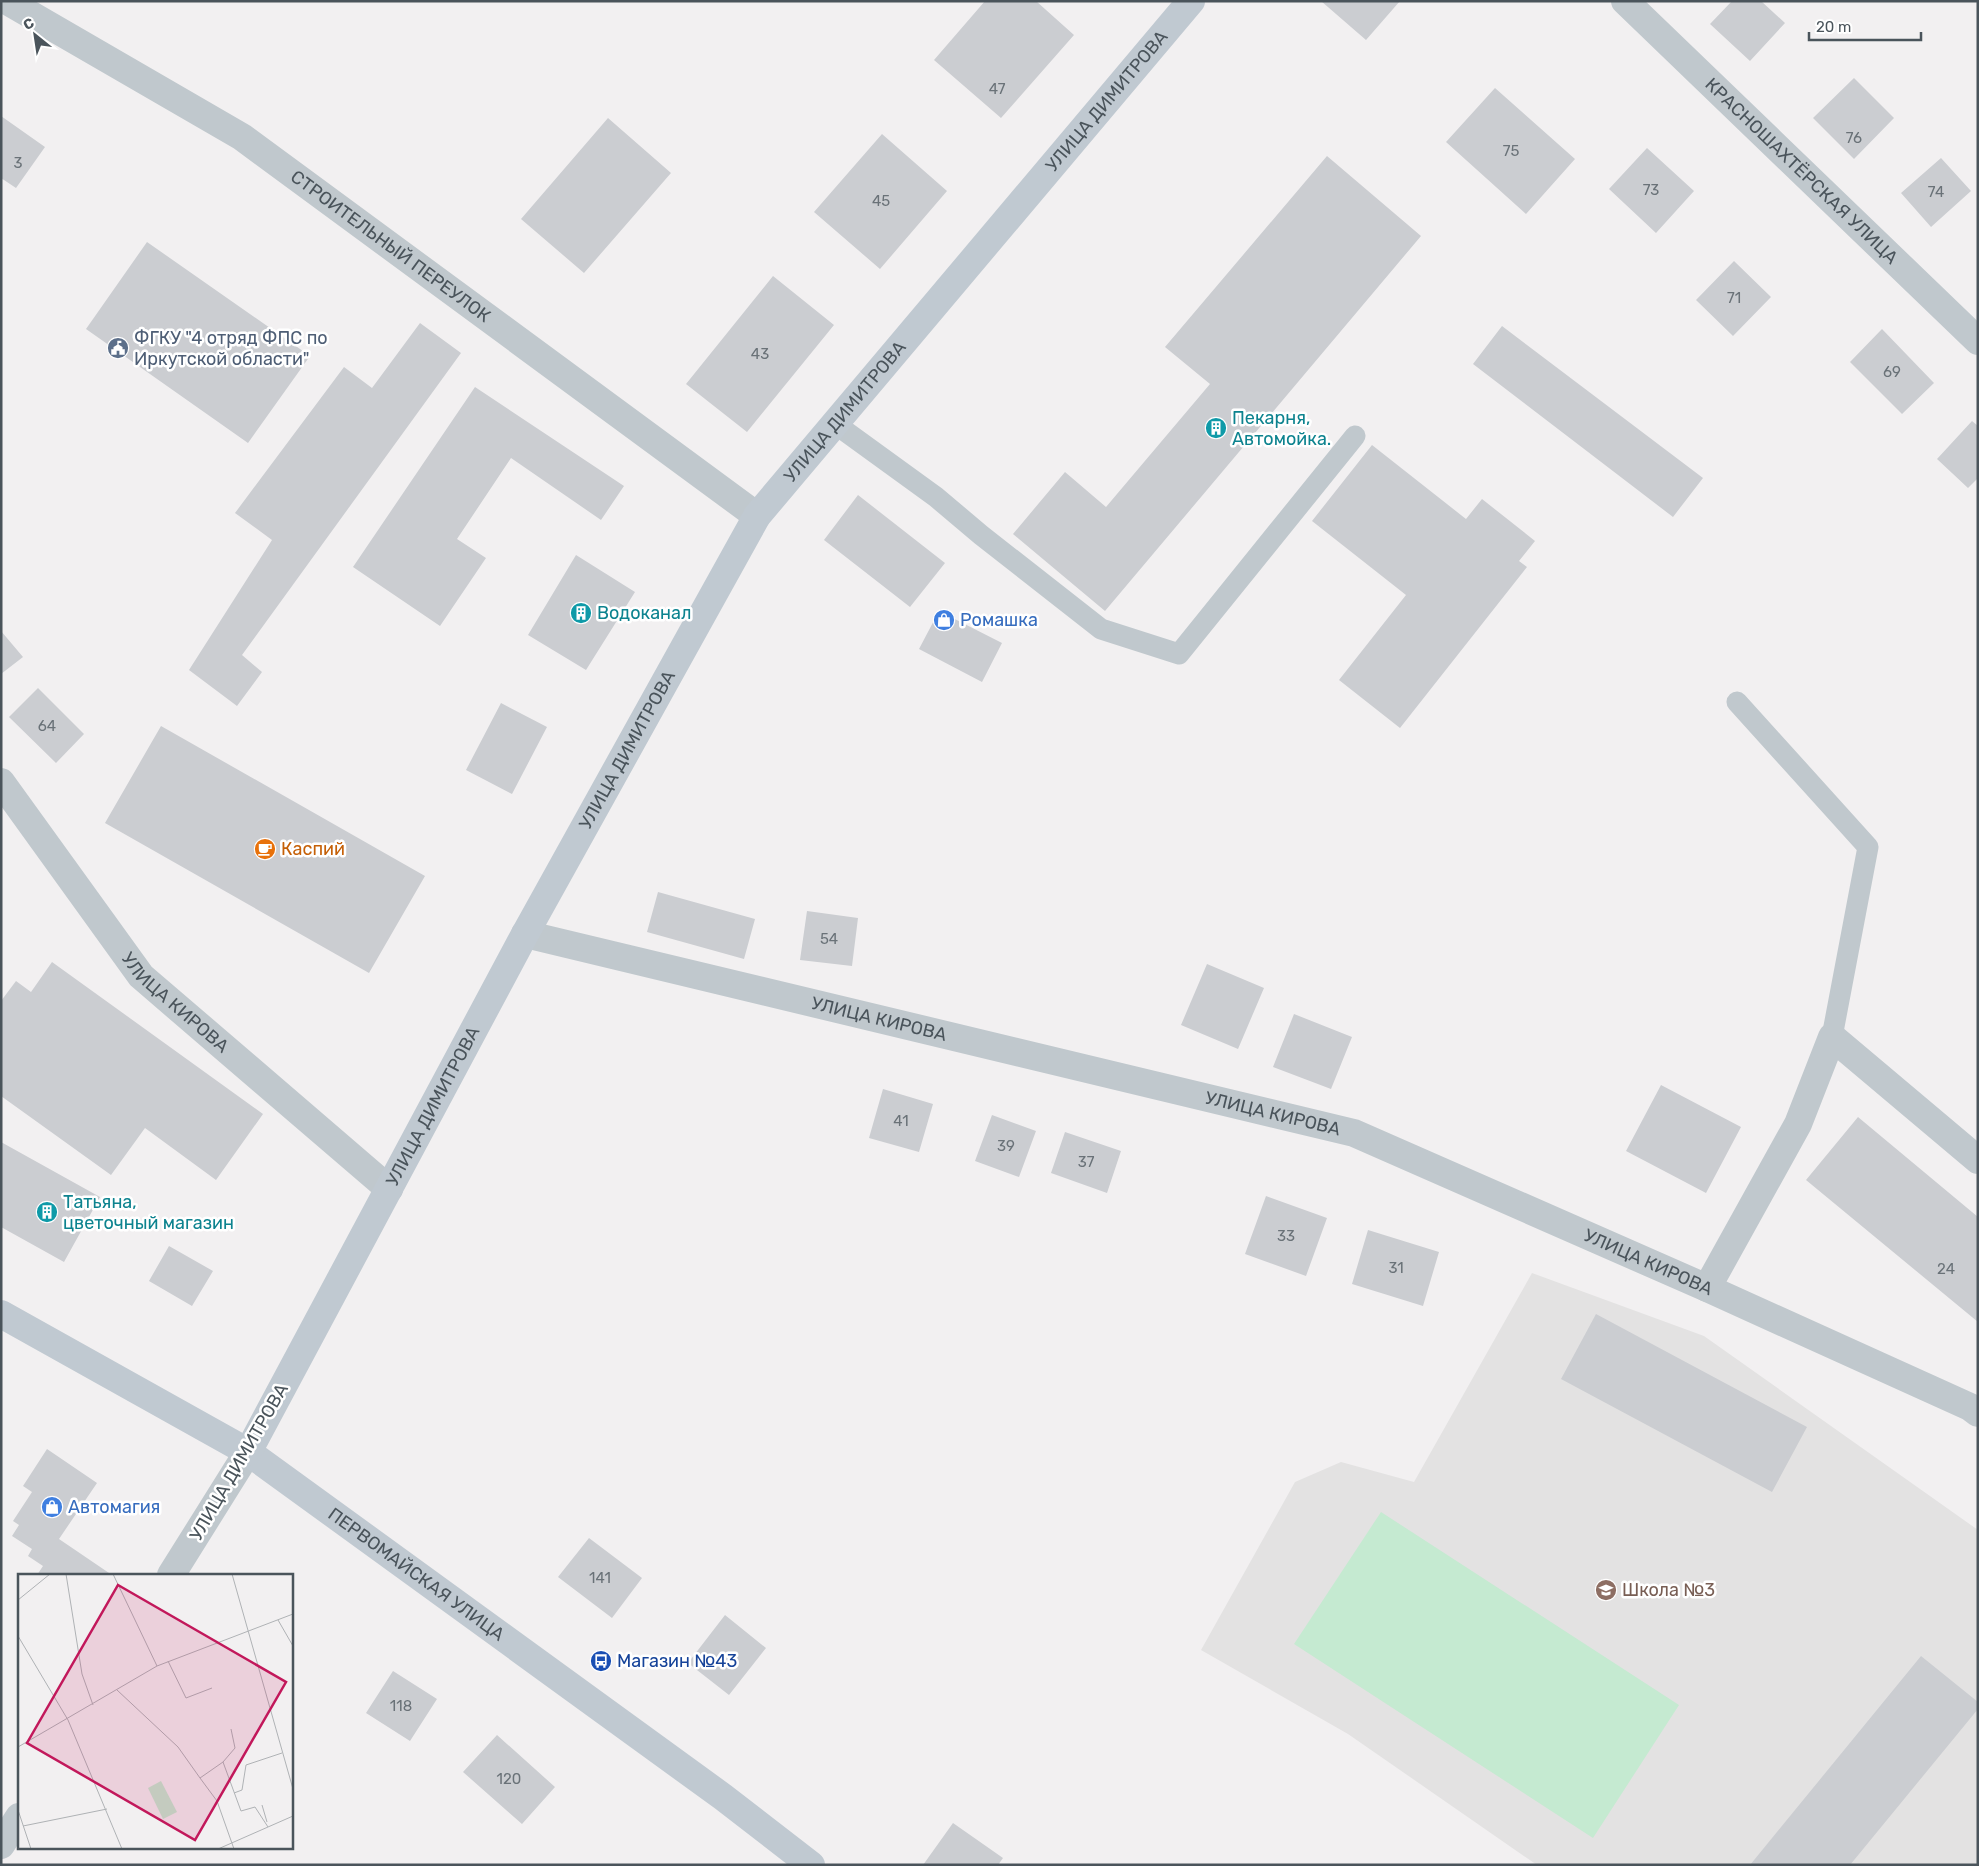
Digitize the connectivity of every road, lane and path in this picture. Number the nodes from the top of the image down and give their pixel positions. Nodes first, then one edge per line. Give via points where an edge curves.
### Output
1 (8, 1) edge
2 (1191, 1) edge
3 (1625, 1) edge
4 (1978, 342) edge
5 (834, 423) junction
6 (1355, 436) dead end
7 (757, 516) junction
8 (1737, 702) dead end
9 (1, 782) edge
10 (525, 934) junction
11 (1832, 1037) junction
12 (1978, 1160) edge
13 (389, 1188) junction
14 (1707, 1288) junction
15 (1, 1314) edge
16 (1978, 1413) edge
17 (248, 1452) junction
18 (172, 1574) edge
19 (18, 1819) edge
20 (1, 1845) edge
21 (811, 1865) edge

1 - 7 street, СТРОИТЕЛЬНЫЙ ПЕРЕУЛОК via 242,137
2 - 5 street, УЛИЦА ДИМИТРОВА
3 - 4 street, КРАСНОШАХТЁРСКАЯ УЛИЦА
5 - 6 lane via 936,497 1101,629 1179,654
5 - 7 street, УЛИЦА ДИМИТРОВА
7 - 10 street, УЛИЦА ДИМИТРОВА
8 - 11 lane via 1868,847
9 - 13 street, УЛИЦА КИРОВА via 141,976
10 - 13 street, УЛИЦА ДИМИТРОВА
10 - 14 street, УЛИЦА КИРОВА via 1354,1132
11 - 12 street
11 - 14 street via 1798,1124
13 - 17 street, УЛИЦА ДИМИТРОВА
14 - 16 street, УЛИЦА КИРОВА
15 - 17 street, ПЕРВОМАЙСКАЯ УЛИЦА
17 - 18 street, УЛИЦА ДИМИТРОВА
17 - 21 street, ПЕРВОМАЙСКАЯ УЛИЦА via 723,1797
19 - 20 street

